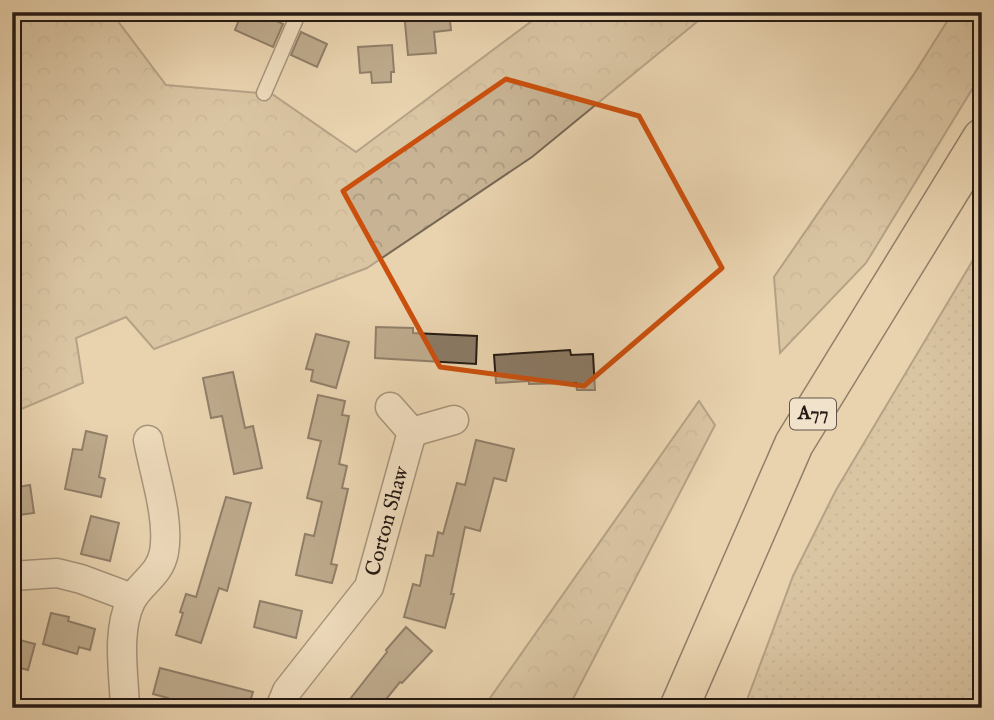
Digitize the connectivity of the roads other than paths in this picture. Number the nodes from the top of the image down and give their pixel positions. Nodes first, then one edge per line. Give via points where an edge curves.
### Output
1 (299, 12) edge
2 (264, 93) dead end
3 (982, 138) edge
4 (390, 407) dead end
5 (454, 420) dead end
6 (412, 432) junction
7 (148, 440) dead end
8 (12, 576) edge
9 (132, 598) junction
10 (125, 708) edge
11 (280, 708) edge
12 (680, 708) edge

1 - 2 lane
3 - 12 highway, A77 via 794,444
4 - 6 street
5 - 6 street
6 - 11 street, Corton Shaw via 369,587 287,691
7 - 9 street via 166,533 153,576
8 - 9 street via 57,573
9 - 10 street via 123,625

